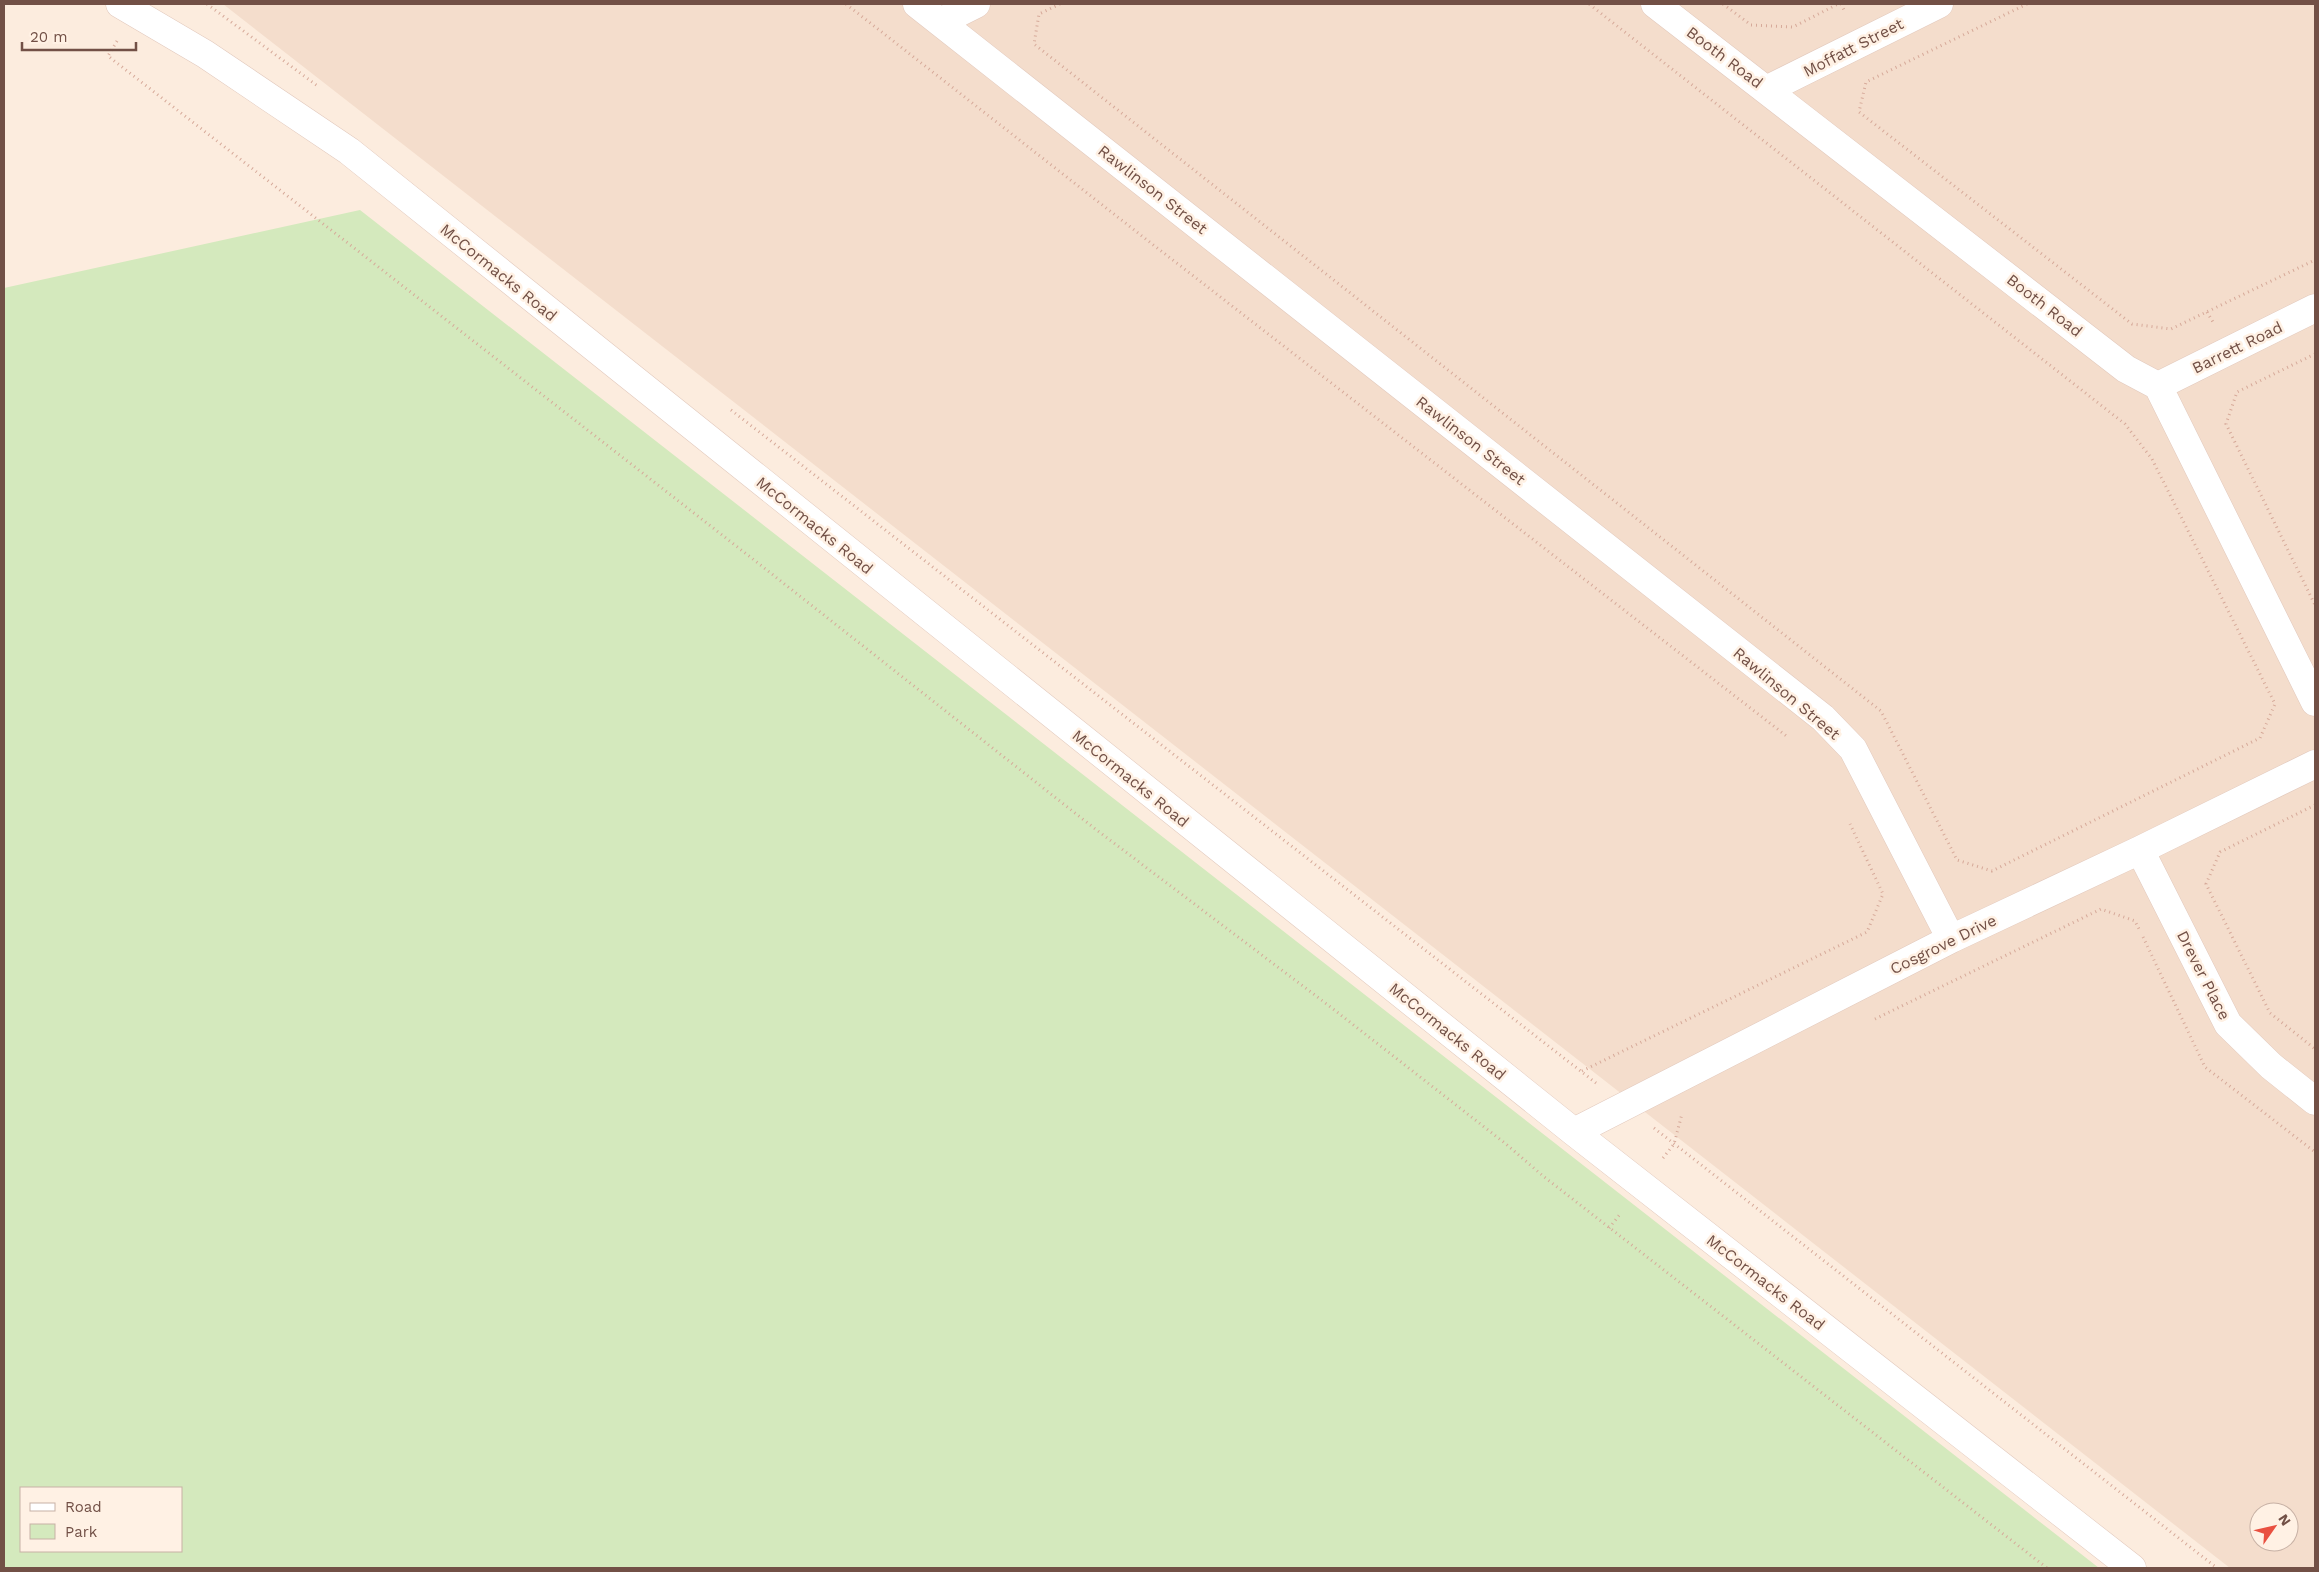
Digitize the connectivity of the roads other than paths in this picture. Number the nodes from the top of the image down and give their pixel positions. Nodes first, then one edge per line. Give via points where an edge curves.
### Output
1 (917, 4) edge
2 (976, 4) edge
3 (1655, 4) edge
4 (1939, 4) edge
5 (128, 8) edge
6 (940, 22) junction
7 (1768, 89) junction
8 (2315, 308) edge
9 (2158, 386) junction
10 (2315, 702) edge
11 (2315, 764) edge
12 (2140, 850) junction
13 (1951, 938) junction
14 (2315, 1101) edge
15 (1574, 1132) junction
16 (2132, 1568) edge

1 - 6 street, Rawlinson Street
2 - 6 street
3 - 7 street, Booth Road
4 - 7 street, Moffatt Street
5 - 15 street, McCormacks Road via 205,54 349,151
6 - 13 street, Rawlinson Street via 1823,718 1853,749
7 - 9 street, Booth Road via 2126,368
8 - 9 street, Barrett Road
9 - 10 street
11 - 12 street, Cosgrove Drive
12 - 13 street, Cosgrove Drive
12 - 14 street, Drever Place via 2228,1024 2271,1066
13 - 15 street, Cosgrove Drive
15 - 16 street, McCormacks Road

